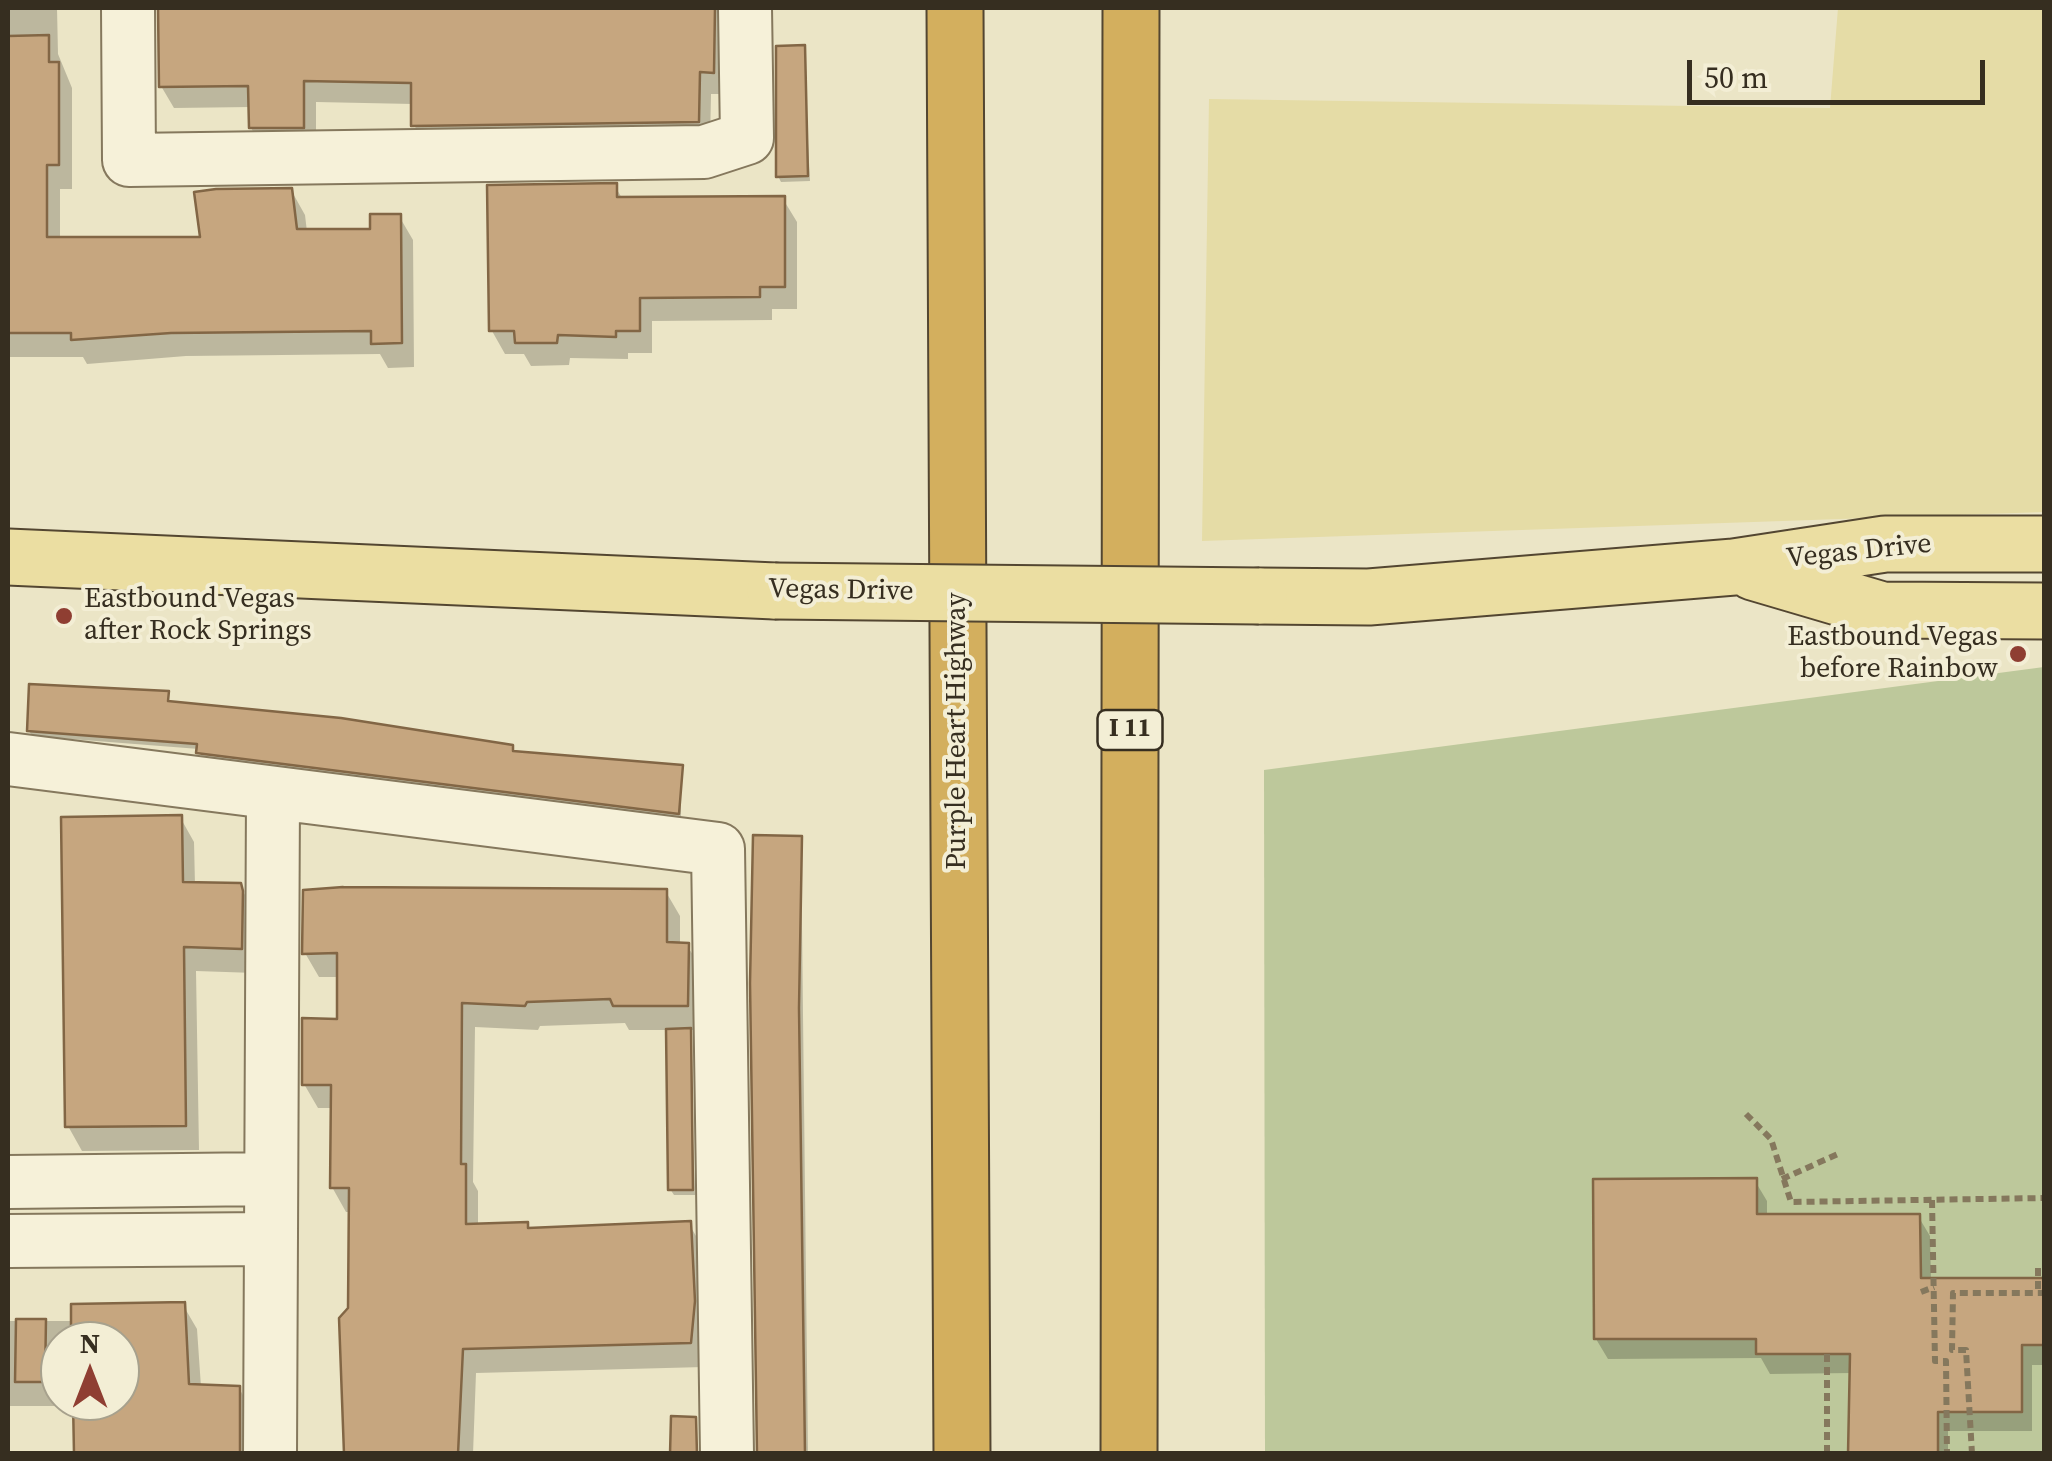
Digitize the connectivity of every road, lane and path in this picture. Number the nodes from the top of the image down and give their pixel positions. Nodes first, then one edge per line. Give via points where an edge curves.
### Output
1 (128, 8) edge
2 (745, 8) edge
3 (939, 8) edge
4 (955, 8) edge
5 (1131, 8) edge
6 (955, 205) junction
7 (2044, 544) edge
8 (8, 557) edge
9 (1734, 567) junction
10 (2044, 611) edge
11 (8, 759) edge
12 (273, 794) junction
13 (1746, 1114) dead end
14 (1838, 1154) dead end
15 (269, 1180) junction
16 (1782, 1180) junction
17 (172, 1181) junction
18 (8, 1182) edge
19 (2044, 1198) edge
20 (1932, 1200) junction
21 (270, 1239) junction
22 (174, 1240) junction
23 (8, 1241) edge
24 (2038, 1268) dead end
25 (1927, 1288) junction
26 (1953, 1293) junction
27 (2041, 1293) edge
28 (1935, 1350) junction
29 (1952, 1350) junction
30 (1827, 1354) dead end
31 (270, 1454) edge
32 (727, 1454) edge
33 (962, 1454) edge
34 (1130, 1454) edge
35 (1827, 1454) edge
36 (1947, 1454) edge
37 (1972, 1454) edge

1 - 2 street via 129,160 148,160 704,152 748,138
3 - 6 highway
4 - 6 highway, Purple Heart Highway
5 - 34 highway, I 11
6 - 33 highway, Purple Heart Highway
7 - 9 main road, Vegas Drive via 1885,544
8 - 9 main road, Vegas Drive, bridge via 775,590 1369,597
9 - 10 main road, Vegas Drive via 1882,610
11 - 12 street
12 - 15 street
12 - 32 street via 718,849
13 - 16 path via 1771,1139
14 - 16 path
15 - 17 street
15 - 21 street
16 - 20 path via 1791,1202
17 - 18 street
17 - 22 street
19 - 20 path
20 - 25 path
21 - 22 street
21 - 31 street
22 - 23 street
24 - 27 path
25 - 26 path
25 - 28 path
26 - 27 path
26 - 29 path
28 - 29 path
28 - 36 path via 1935,1361 1946,1361
29 - 37 path via 1966,1350
30 - 35 path

